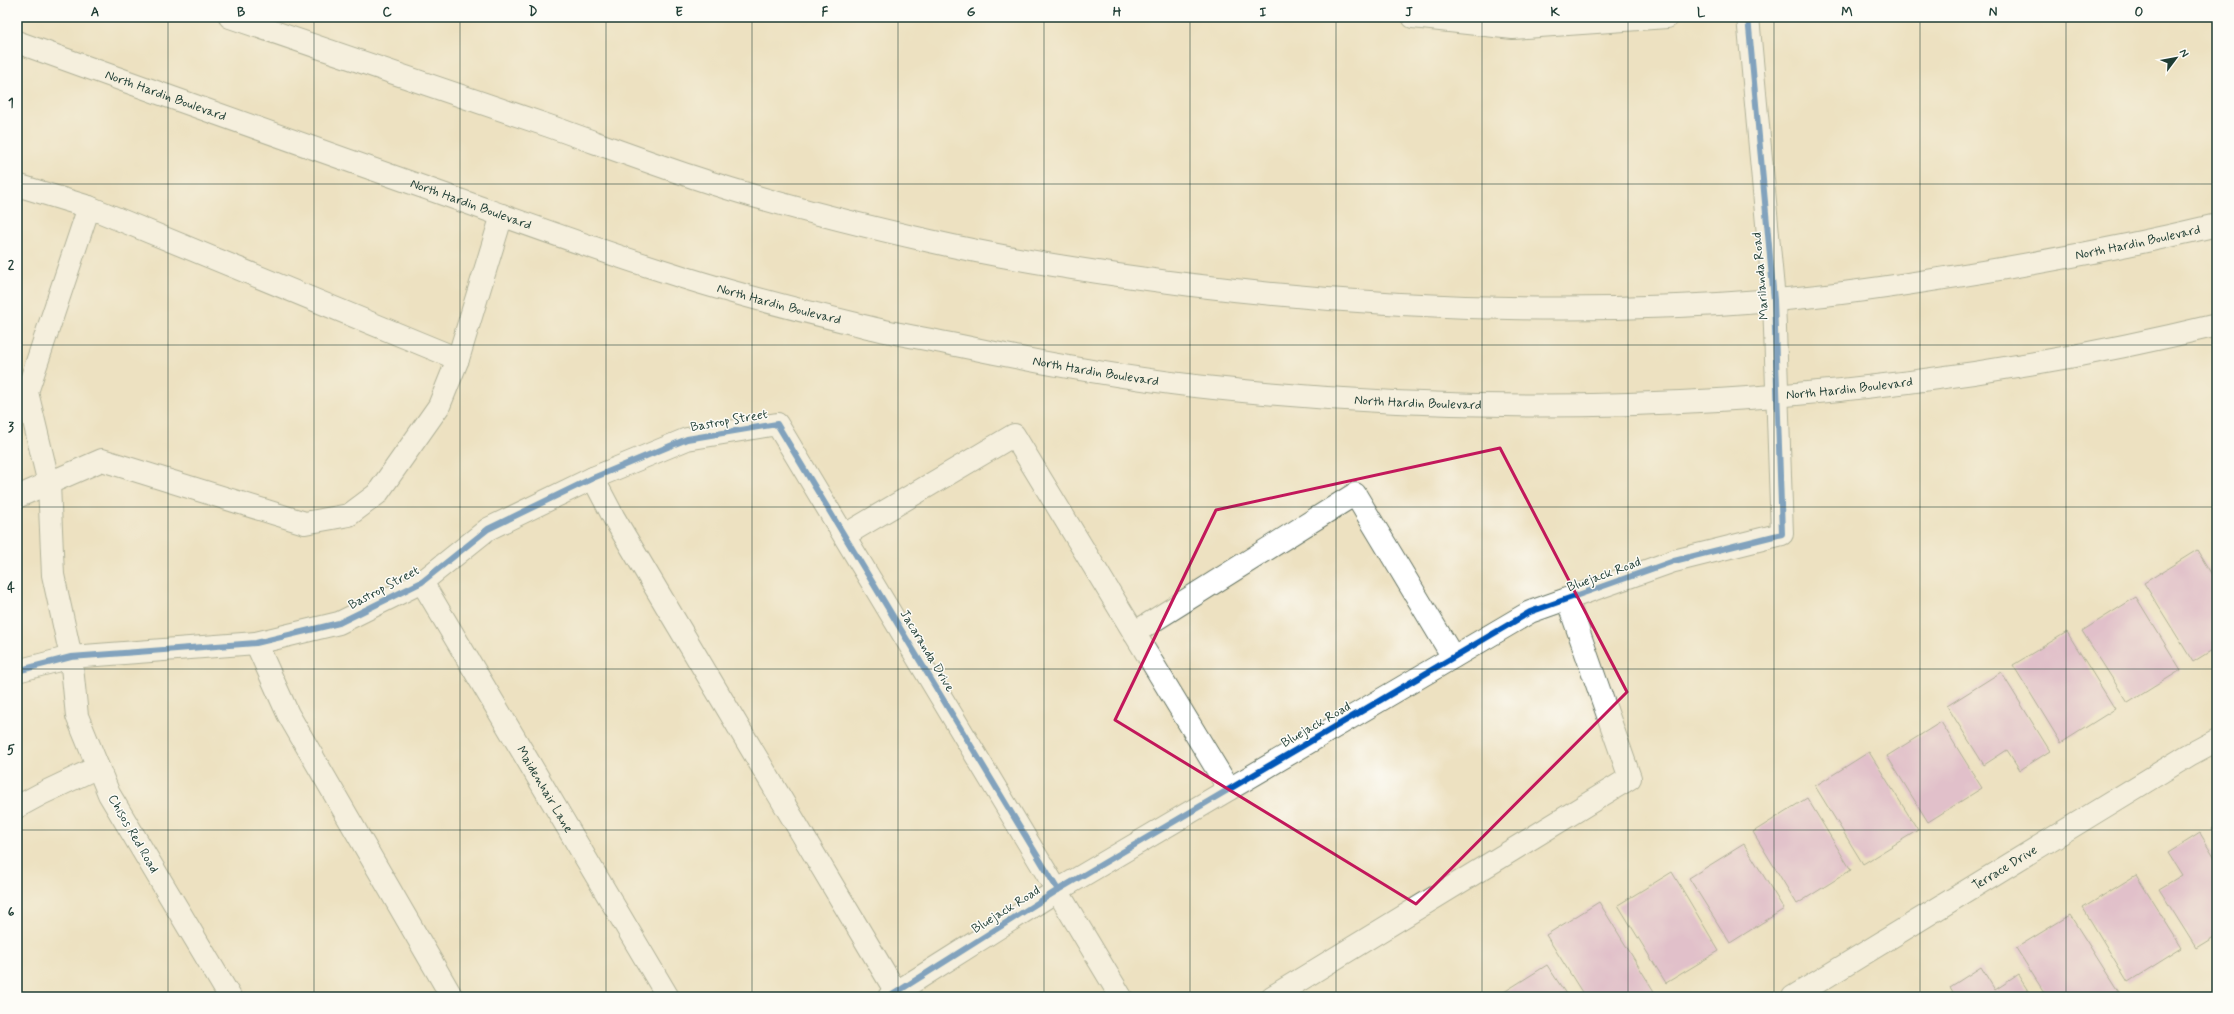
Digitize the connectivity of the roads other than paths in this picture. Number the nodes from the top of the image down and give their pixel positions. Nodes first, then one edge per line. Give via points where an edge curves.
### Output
1 (230, 17) edge
2 (1419, 17) edge
3 (1667, 17) edge
4 (1748, 17) edge
5 (17, 42) edge
6 (17, 185) edge
7 (89, 208) junction
8 (502, 215) junction
9 (2217, 225) edge
10 (1774, 300) junction
11 (2217, 325) edge
12 (458, 359) junction
13 (1779, 395) junction
14 (20, 401) edge
15 (777, 424) joint
16 (593, 478) junction
17 (49, 484) junction
18 (17, 498) edge
19 (1782, 534) joint
20 (845, 535) junction
21 (422, 582) junction
22 (1567, 599) junction
23 (1134, 633) junction
24 (256, 643) junction
25 (71, 657) junction
26 (1453, 657) junction
27 (17, 671) edge
28 (2217, 740) edge
29 (98, 767) junction
30 (1229, 789) junction
31 (17, 807) edge
32 (1058, 890) junction
33 (892, 995) edge
34 (230, 997) edge
35 (452, 997) edge
36 (668, 997) edge
37 (1121, 997) edge
38 (1272, 997) edge
39 (1793, 997) edge

1 - 10 street, North Hardin Boulevard via 697,178 795,207 931,242 1029,261 1266,294 1363,303 1500,309 1633,307
2 - 3 street via 1513,28
4 - 10 street, Marilanda Road
5 - 8 street, North Hardin Boulevard
6 - 7 street
7 - 12 street
7 - 14 street
8 - 12 street
8 - 13 street, North Hardin Boulevard via 670,273 860,325 1108,374 1210,388 1405,404 1625,404
9 - 10 street, North Hardin Boulevard via 2124,247 1998,270 1876,289
10 - 13 street, Marilanda Road
11 - 13 street, North Hardin Boulevard via 2154,340 1989,371
12 - 17 street via 434,412 378,494 349,515 305,523 102,460
13 - 19 street, Marilanda Road
14 - 17 street, Chisos Red Road
15 - 16 street, Bastrop Street via 686,439
15 - 20 street, Jacaranda Drive
16 - 21 street, Bastrop Street via 488,529
16 - 33 street
17 - 18 street
17 - 25 street, Chisos Red Road via 53,575
19 - 22 street, Bluejack Road via 1674,561
20 - 23 street via 1014,435
20 - 32 street, Jacaranda Drive
21 - 24 street, Bastrop Street via 340,624
21 - 36 street, Maidenhair Lane
22 - 26 street, Bluejack Road via 1530,612
22 - 38 street via 1630,778
23 - 26 street via 1355,494
23 - 30 street
24 - 25 street, Bastrop Street
24 - 35 street via 288,714
25 - 27 street, Bastrop Street
25 - 29 street, Chisos Red Road via 77,716
26 - 30 street, Bluejack Road
28 - 39 street, Terrace Drive
29 - 31 street
29 - 34 street, Chisos Red Road via 109,794
30 - 32 street, Bluejack Road
32 - 33 street, Bluejack Road
32 - 37 street, Jacaranda Drive

